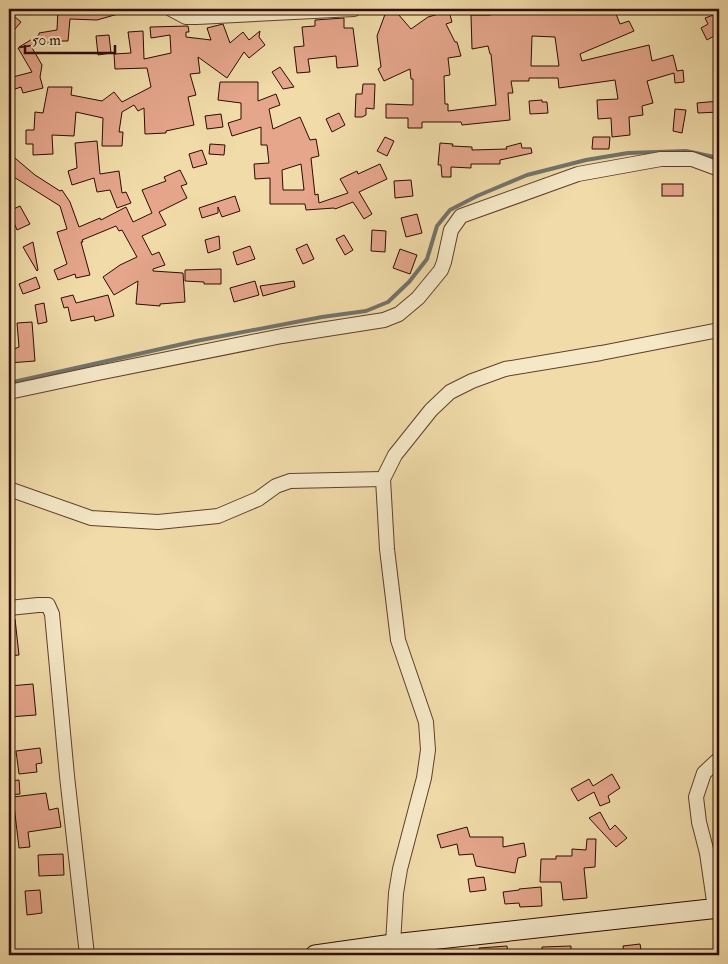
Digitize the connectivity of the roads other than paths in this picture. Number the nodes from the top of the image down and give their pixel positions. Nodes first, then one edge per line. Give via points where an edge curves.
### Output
1 (171, 9) edge
2 (354, 9) edge
3 (719, 169) edge
4 (719, 330) edge
5 (9, 392) edge
6 (384, 479) junction
7 (9, 489) edge
8 (9, 608) edge
9 (719, 759) edge
10 (717, 908) edge
11 (393, 944) junction
12 (87, 955) edge
13 (315, 955) edge

1 - 2 street via 186,17
3 - 5 street via 692,159 661,160 578,174 461,216 452,230 441,270 418,298 399,314 384,320 282,336
4 - 6 street via 505,369 472,381 450,392 431,410 395,455
6 - 7 street via 290,481 218,516 158,522 91,518
6 - 11 street via 387,549 398,640 426,722 428,750 397,885
8 - 12 street via 48,605 52,614
9 - 10 street via 704,773 696,797
10 - 11 main road
11 - 13 main road

